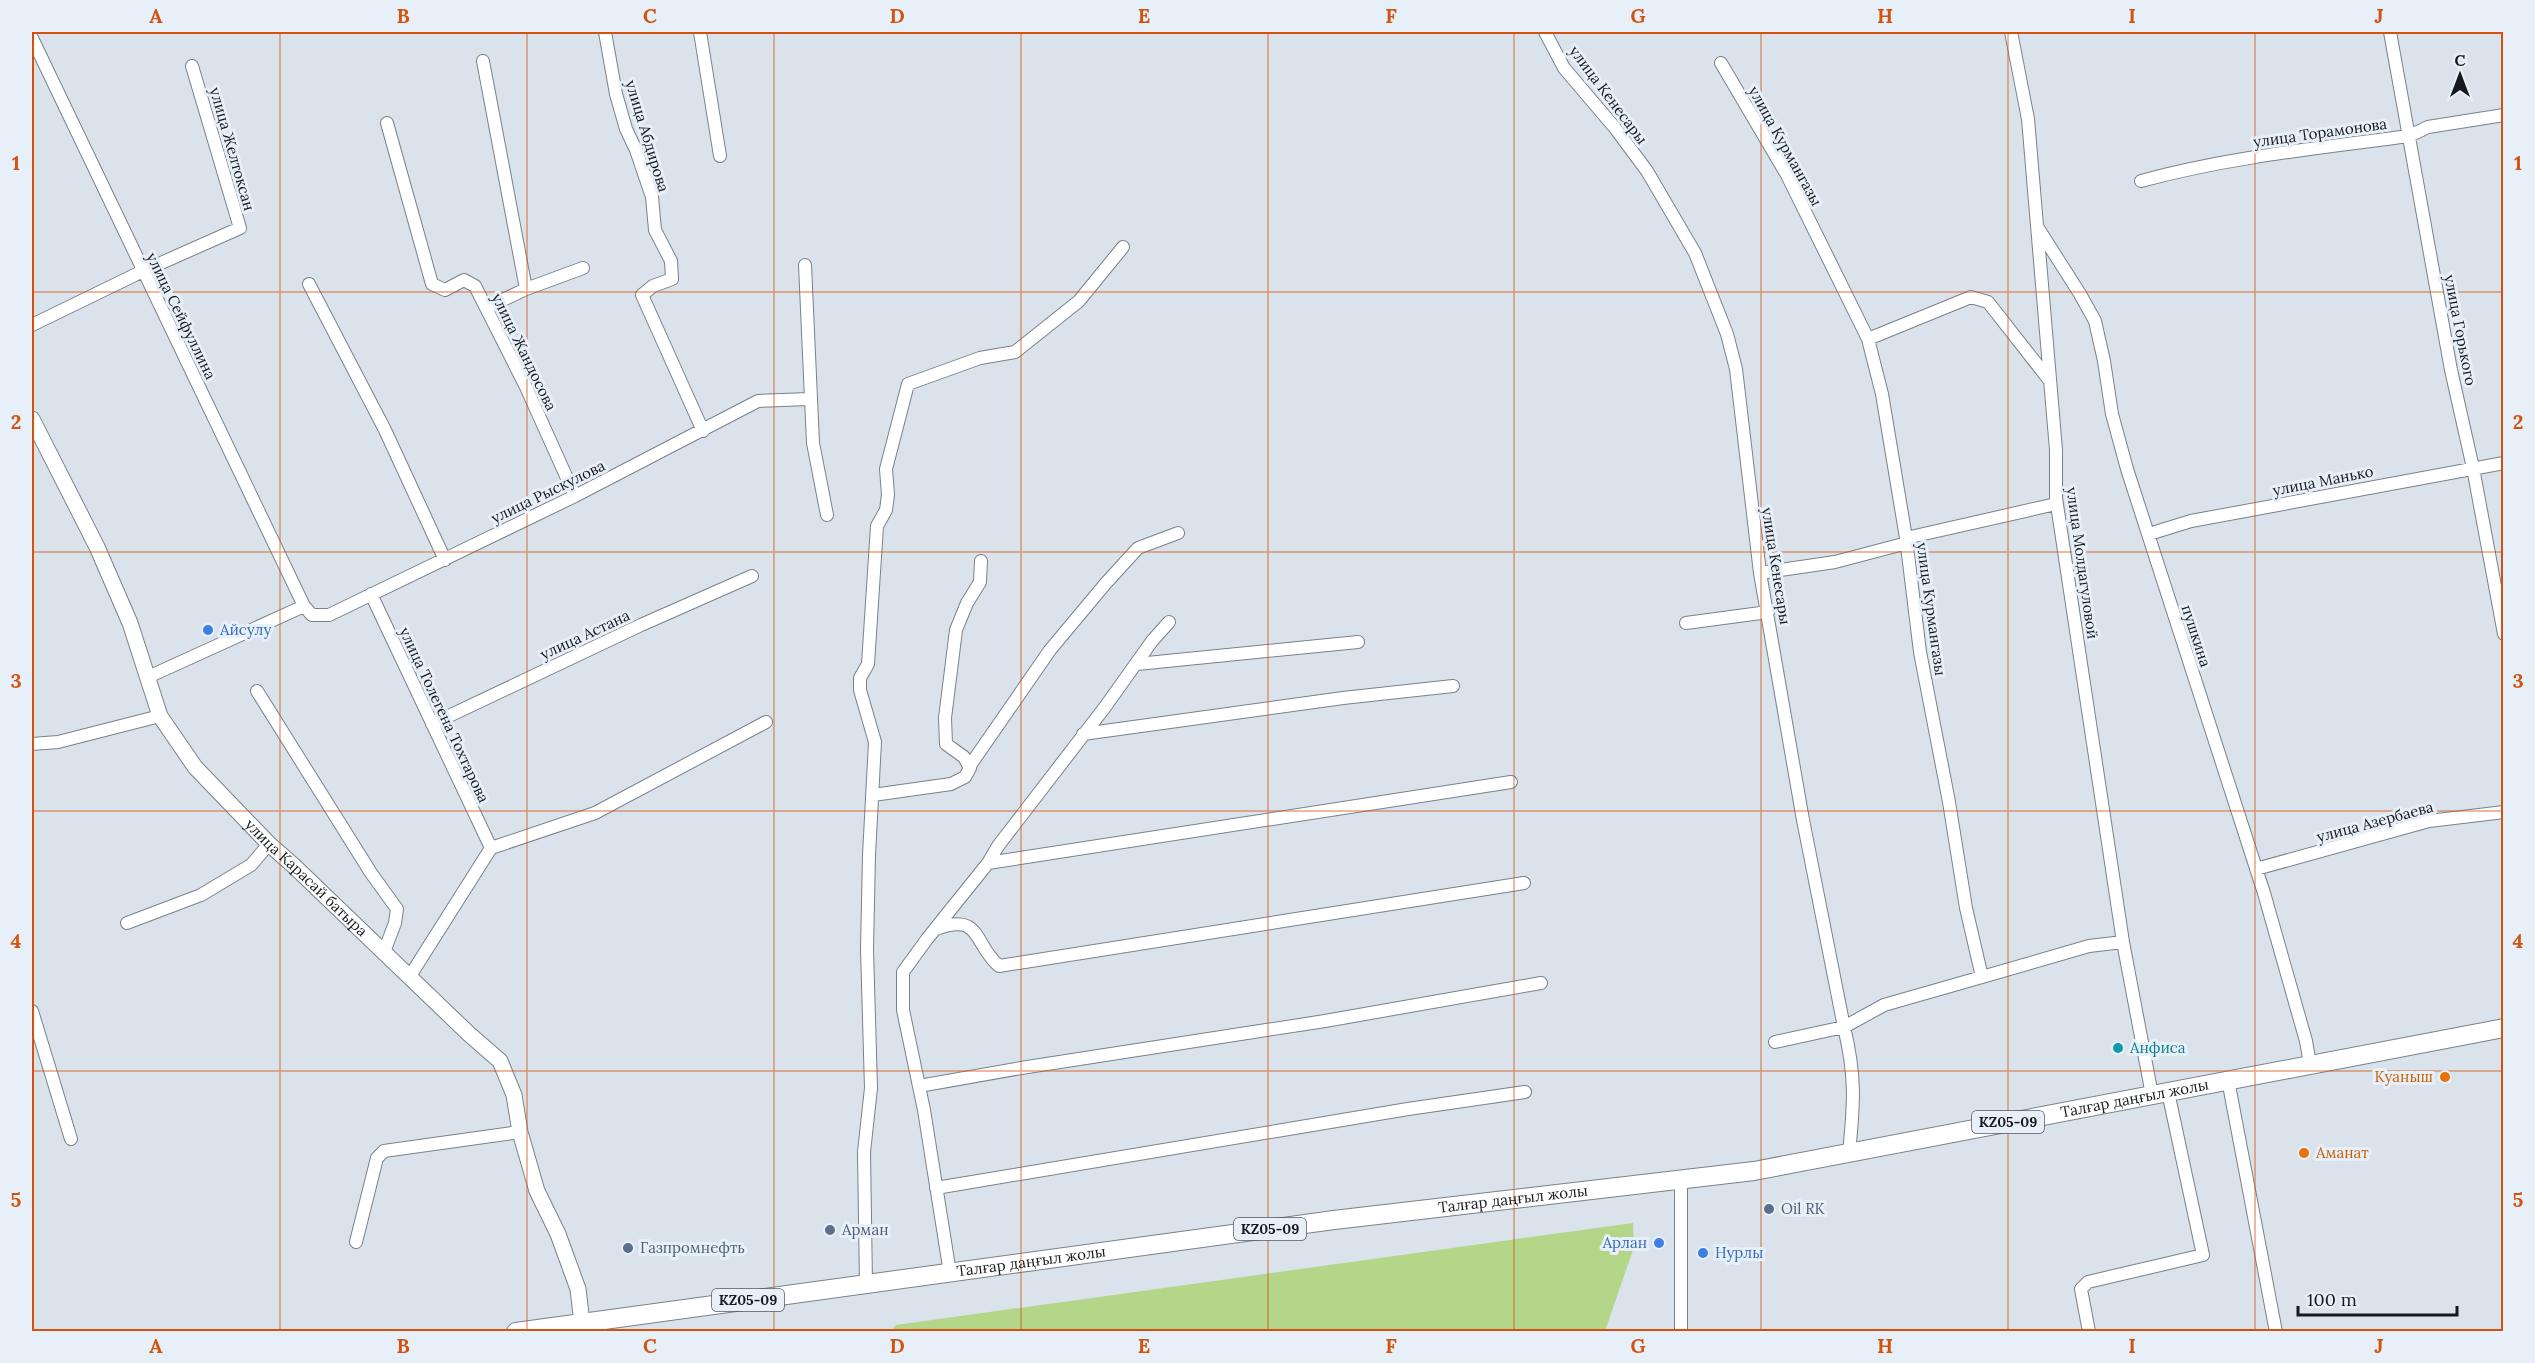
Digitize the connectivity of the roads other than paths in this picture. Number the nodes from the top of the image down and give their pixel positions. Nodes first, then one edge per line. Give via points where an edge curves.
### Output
1 (605, 32) edge
2 (699, 32) edge
3 (1545, 32) edge
4 (2011, 32) edge
5 (2390, 32) edge
6 (32, 38) edge
7 (483, 61) dead end
8 (1721, 63) dead end
9 (192, 66) dead end
10 (2504, 115) edge
11 (387, 123) dead end
12 (2409, 136) junction
13 (720, 156) dead end
14 (2141, 182) dead end
15 (2037, 226) junction
16 (1123, 247) dead end
17 (805, 265) dead end
18 (583, 268) dead end
19 (143, 271) junction
20 (309, 284) dead end
21 (526, 290) junction
22 (486, 308) junction
23 (32, 325) edge
24 (1868, 339) junction
25 (2050, 381) junction
26 (809, 399) junction
27 (32, 419) edge
28 (703, 431) junction
29 (2504, 463) edge
30 (2473, 468) junction
31 (575, 496) junction
32 (2056, 504) junction
33 (826, 515) dead end
34 (1178, 533) dead end
35 (2149, 534) junction
36 (1906, 541) junction
37 (445, 560) junction
38 (981, 561) dead end
39 (1760, 573) junction
40 (752, 576) dead end
41 (371, 594) junction
42 (304, 606) junction
43 (1768, 612) junction
44 (1169, 622) dead end
45 (1686, 623) dead end
46 (2504, 634) edge
47 (1358, 642) dead end
48 (1137, 664) junction
49 (148, 677) junction
50 (1454, 686) dead end
51 (257, 692) dead end
52 (160, 716) junction
53 (766, 722) dead end
54 (432, 724) junction
55 (1083, 734) junction
56 (32, 743) edge
57 (969, 767) junction
58 (1511, 782) dead end
59 (873, 795) junction
60 (2504, 812) edge
61 (268, 844) junction
62 (491, 848) junction
63 (988, 862) junction
64 (2256, 869) junction
65 (1524, 883) dead end
66 (127, 923) dead end
67 (935, 929) junction
68 (2123, 942) junction
69 (384, 952) junction
70 (410, 976) junction
71 (1982, 977) junction
72 (1541, 983) dead end
73 (32, 1011) edge
74 (1844, 1028) junction
75 (2504, 1028) edge
76 (1775, 1042) dead end
77 (2310, 1064) junction
78 (2228, 1080) junction
79 (919, 1086) junction
80 (1525, 1092) dead end
81 (2160, 1093) junction
82 (520, 1132) junction
83 (70, 1139) dead end
84 (1848, 1153) junction
85 (1681, 1179) junction
86 (936, 1188) junction
87 (356, 1242) dead end
88 (950, 1273) junction
89 (860, 1285) junction
90 (582, 1327) edge
91 (516, 1332) edge
92 (1681, 1332) edge
93 (2089, 1332) edge
94 (2276, 1332) edge

1 - 28 street, улица Абдирова via 616,94 652,197 655,230 671,261 672,279 642,295
2 - 13 street
3 - 39 street, улица Кенесары via 1564,68 1647,171 1695,253 1727,334 1736,369
4 - 15 street, улица Молдагуловой via 2028,119
5 - 12 street, улица Горького
6 - 19 street, улица Сейфуллина
7 - 21 street
8 - 24 street, улица Курмангазы via 1787,175
9 - 19 street, улица Желтоксан via 240,228
10 - 12 street, улица Торамонова via 2428,127
11 - 22 street, улица Жандосова via 432,284 445,290 464,280 475,286
12 - 14 street, улица Торамонова via 2256,156 2188,168
12 - 30 street, улица Горького via 2451,370
15 - 25 street, улица Молдагуловой
15 - 35 street, пушкина via 2095,321 2112,414
16 - 59 street via 1079,301 1016,352 980,358 908,384 886,469 888,495 886,510 877,526 868,664 860,678 875,742
17 - 26 street
18 - 21 street
19 - 23 street, улица Желтоксан
19 - 42 street, улица Сейфуллина
20 - 37 street
21 - 22 street
22 - 31 street, улица Жандосова
24 - 25 street via 1971,297 1988,302
24 - 36 street, улица Курмангазы via 1882,394
25 - 32 street, улица Молдагуловой
26 - 28 street, улица Рыскулова via 758,401
26 - 33 street
27 - 49 street, улица Карасай батыра via 97,547
28 - 31 street, улица Рыскулова
29 - 30 street, улица Манько
30 - 35 street, улица Манько via 2191,521
30 - 46 street, улица Горького
31 - 37 street, улица Рыскулова
32 - 36 street
32 - 68 street, улица Молдагуловой
34 - 57 street via 1138,548 1106,583 1050,650
35 - 64 street, пушкина
36 - 39 street via 1834,562
36 - 71 street, улица Курмангазы via 1920,652
37 - 41 street, улица Рыскулова
38 - 57 street via 980,582 956,630 945,718 946,744 964,757
39 - 43 street, улица Кенесары
40 - 54 street, улица Астана
41 - 42 street, улица Рыскулова via 329,615 312,615
41 - 54 street, улица Толегена Тохтарова
42 - 49 street
43 - 45 street
43 - 74 street, улица Кенесары
44 - 48 street
47 - 48 street
48 - 55 street
49 - 52 street, улица Карасай батыра
50 - 55 street
51 - 69 street via 397,909
52 - 56 street via 58,742
52 - 61 street, улица Карасай батыра via 195,767
53 - 62 street via 595,813
54 - 62 street, улица Толегена Тохтарова
55 - 63 street
57 - 59 street via 965,777 951,784
58 - 63 street
59 - 89 street via 867,949 871,1088 864,1152
60 - 64 street, улица Азербаева via 2429,821
61 - 66 street via 250,865 201,895
61 - 69 street, улица Карасай батыра
62 - 70 street
63 - 67 street
64 - 77 street, пушкина
65 - 67 street via 999,966 970,927 959,923
67 - 79 street via 903,972 903,1010
68 - 71 street via 2089,946
68 - 81 street, улица Молдагуловой
69 - 70 street, улица Карасай батыра
70 - 82 street, улица Карасай батыра via 500,1061 514,1095
71 - 74 street via 1884,1005
72 - 79 street
73 - 83 street
74 - 76 street
74 - 84 street, улица Кенесары via 1854,1094
75 - 77 main road, Талғар даңғыл жолы / KZ05-09
77 - 78 main road, Талғар даңғыл жолы / KZ05-09
78 - 81 main road, Талғар даңғыл жолы / KZ05-09
78 - 94 street
79 - 86 street
80 - 86 street
81 - 84 main road, Талғар даңғыл жолы / KZ05-09
81 - 93 street, улица Молдагуловой via 2203,1255 2088,1282 2082,1289
82 - 87 street via 384,1151 377,1158
82 - 90 street, улица Карасай батыра via 537,1191 578,1289
84 - 85 main road, Талғар даңғыл жолы / KZ05-09 via 1754,1171
85 - 88 main road, Талғар даңғыл жолы / KZ05-09 via 1334,1220
85 - 92 street
86 - 88 street
88 - 89 main road, Талғар даңғыл жолы / KZ05-09
89 - 90 main road, Талғар даңғыл жолы / KZ05-09
90 - 91 main road, Талғар даңғыл жолы / KZ05-09

